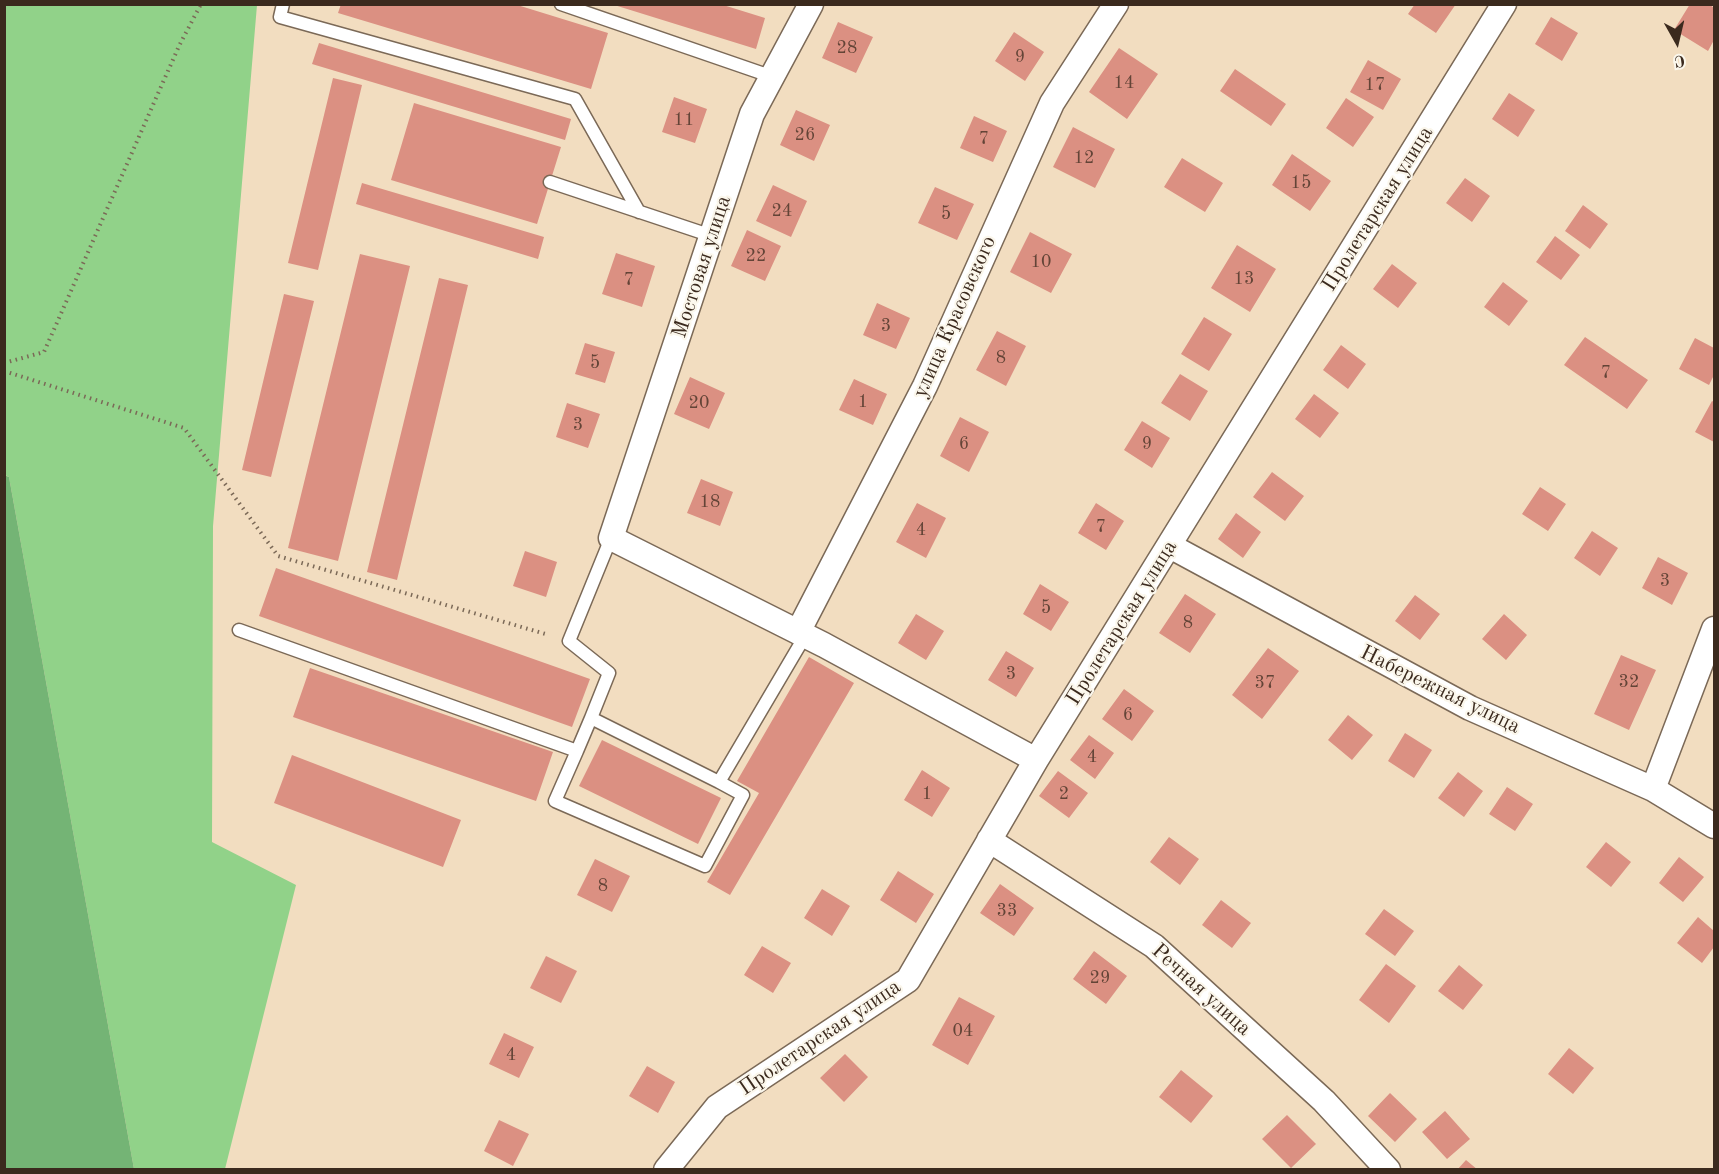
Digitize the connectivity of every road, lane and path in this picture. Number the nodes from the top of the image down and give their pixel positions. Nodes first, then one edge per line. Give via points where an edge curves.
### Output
1 (201, 4) edge
2 (284, 4) edge
3 (561, 4) edge
4 (811, 4) edge
5 (1116, 4) edge
6 (1504, 4) edge
7 (773, 76) junction
8 (550, 182) dead end
9 (639, 212) junction
10 (712, 236) junction
11 (4, 363) edge
12 (4, 371) edge
13 (611, 538) junction
14 (1170, 546) junction
15 (1714, 629) edge
16 (239, 630) dead end
17 (801, 634) junction
18 (569, 641) junction
19 (591, 718) junction
20 (577, 751) junction
21 (1036, 760) junction
22 (719, 782) junction
23 (1653, 789) junction
24 (1714, 826) edge
25 (989, 840) junction
26 (670, 1168) edge
27 (1388, 1170) edge

1 - 11 path via 44,352
2 - 9 lane via 280,17 575,99
3 - 7 lane
4 - 7 street, Мостовая улица
5 - 17 street, улица Красовского via 1052,103 925,386
6 - 14 street, Пролетарская улица
7 - 10 street, Мостовая улица via 752,114
8 - 9 lane
9 - 10 lane
10 - 13 street, Мостовая улица
12 - 18 path via 184,428 278,556
13 - 17 street
13 - 18 lane
14 - 21 street, Пролетарская улица
14 - 23 street, Набережная улица via 1470,708
15 - 23 street
16 - 20 lane
17 - 21 street
17 - 22 lane
18 - 19 lane via 609,673
19 - 20 lane
19 - 22 lane
20 - 22 lane via 555,801 705,866 743,795
21 - 25 street, Пролетарская улица
23 - 24 street, Набережная улица
25 - 26 street, Пролетарская улица via 908,980 717,1107
25 - 27 street, Речная улица via 1154,946 1324,1101

